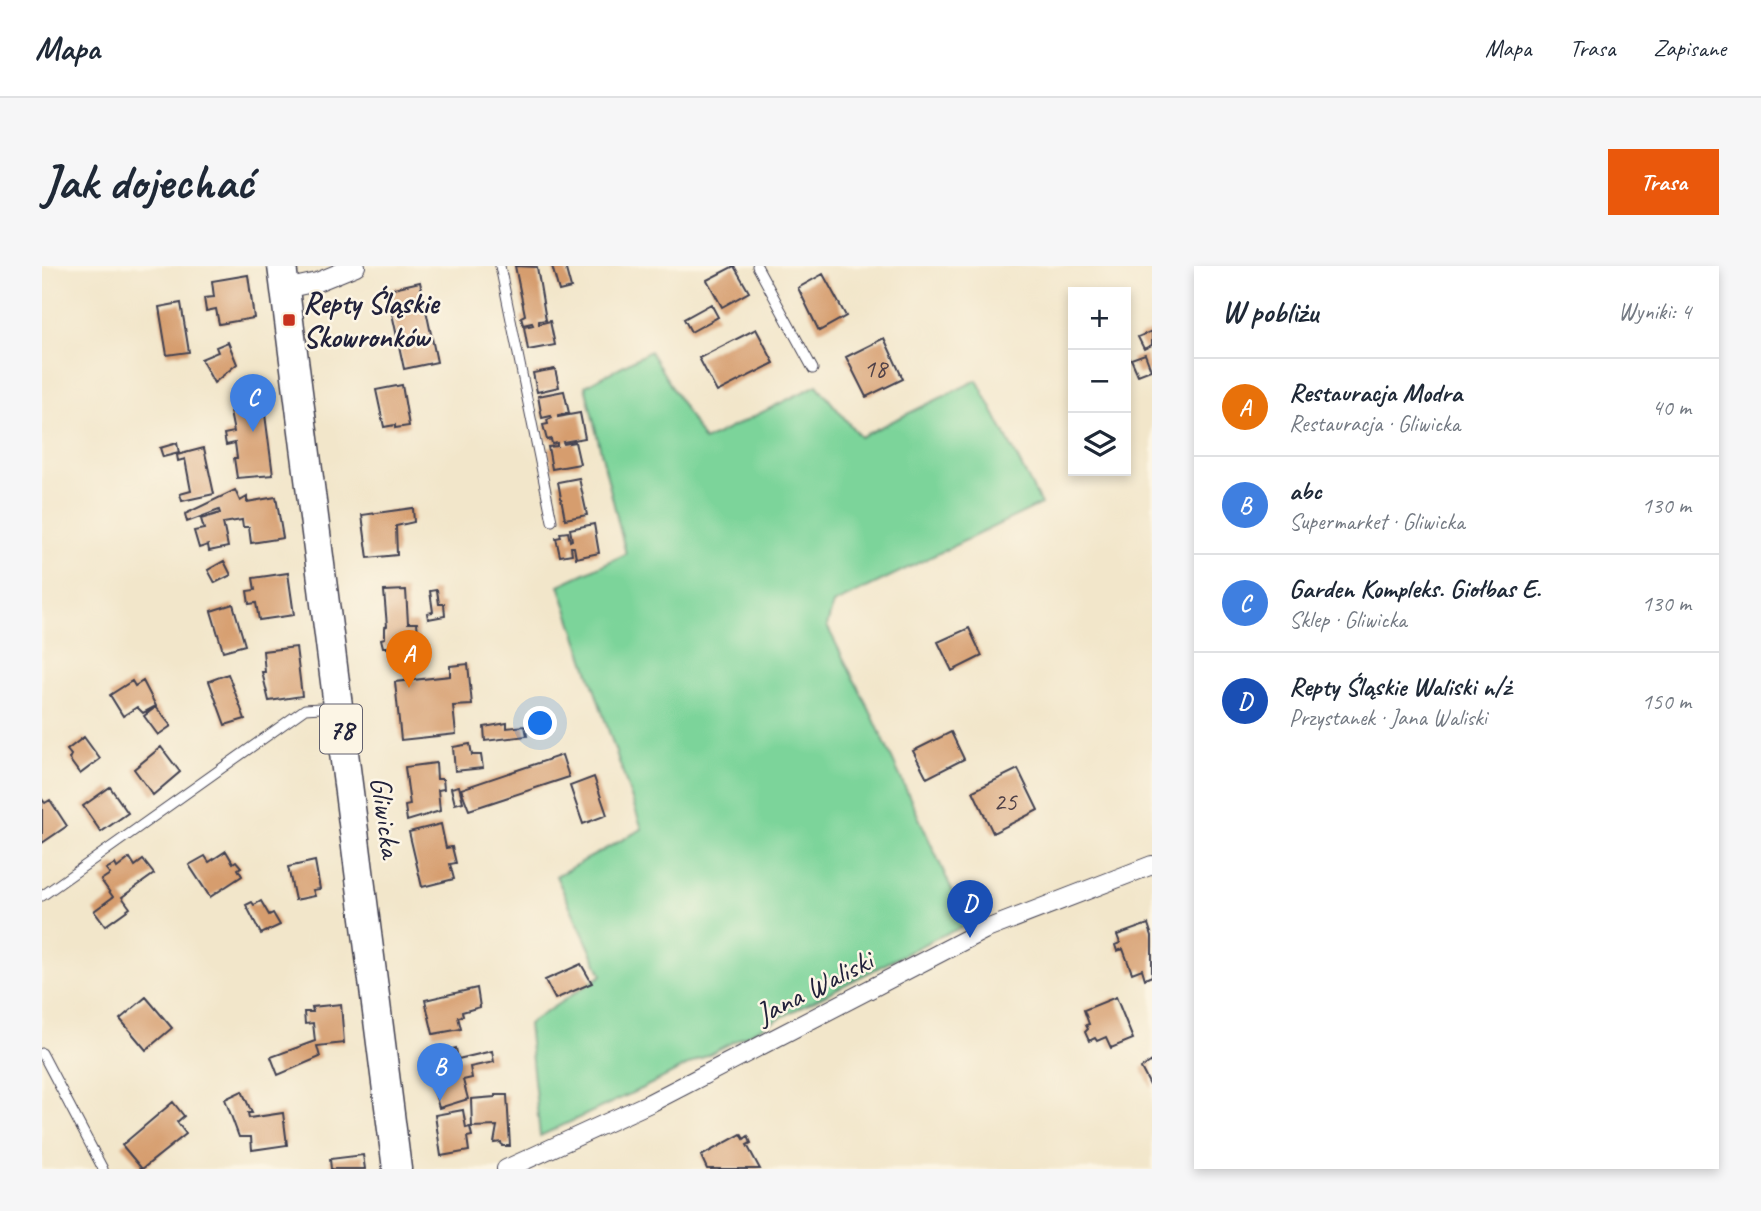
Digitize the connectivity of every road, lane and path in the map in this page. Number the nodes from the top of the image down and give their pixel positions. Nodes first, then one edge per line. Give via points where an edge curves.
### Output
1 (356, 266) edge
2 (500, 266) edge
3 (757, 266) edge
4 (284, 278) edge
5 (813, 369) dead end
6 (552, 521) dead end
7 (338, 706) junction
8 (1152, 865) edge
9 (42, 896) edge
10 (42, 1053) edge
11 (103, 1169) edge
12 (397, 1169) edge
13 (506, 1169) edge

1 - 4 street via 317,282
2 - 6 lane
3 - 5 lane
4 - 7 main road, Gliwicka / 78
7 - 9 lane via 305,709
7 - 12 main road, Gliwicka / 78
8 - 13 street, Jana Waliski via 984,930 650,1103
10 - 11 lane

